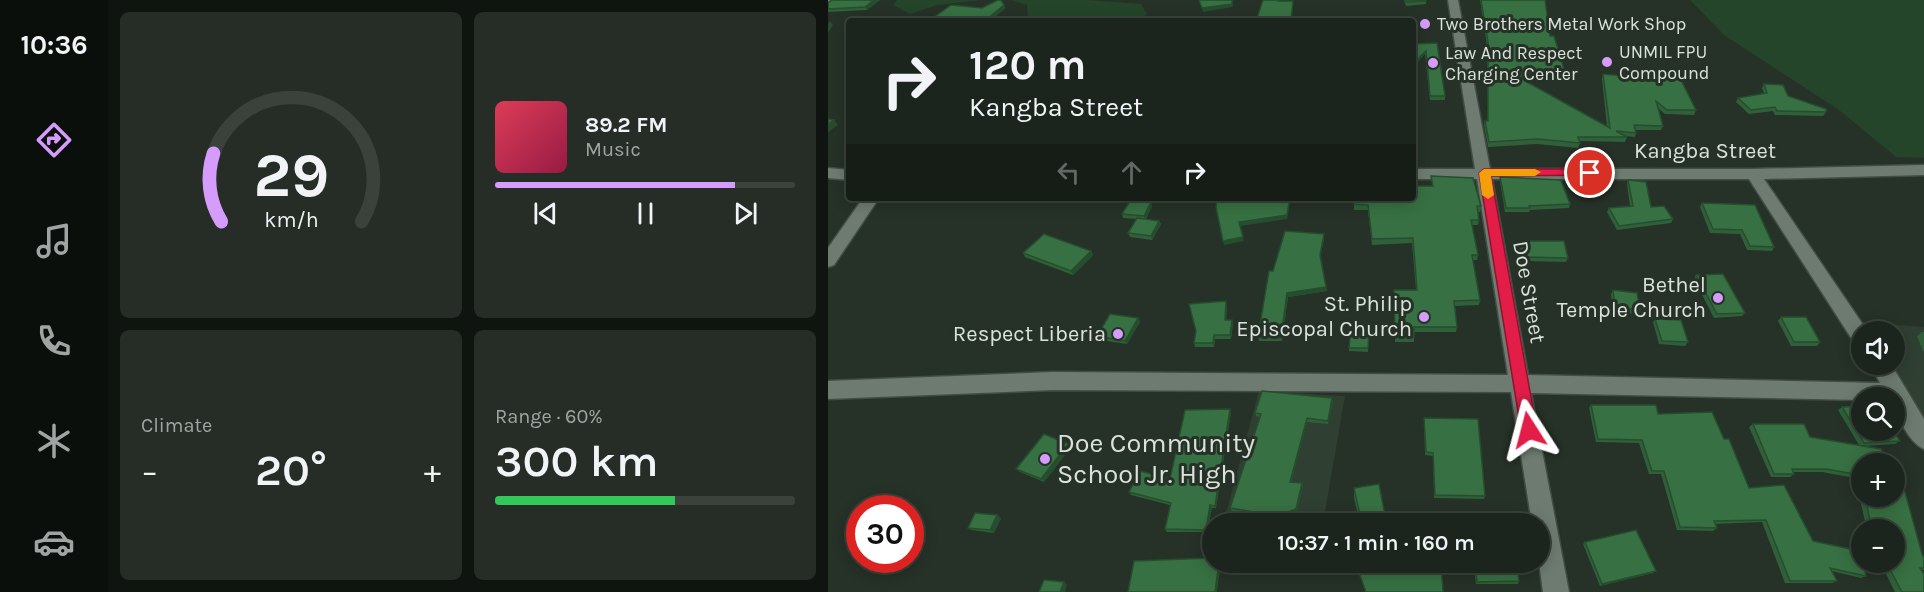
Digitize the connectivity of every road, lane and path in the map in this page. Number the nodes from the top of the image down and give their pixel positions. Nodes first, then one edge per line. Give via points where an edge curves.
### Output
1 (1453, 0) edge
2 (1924, 170) edge
3 (828, 173) edge
4 (1484, 173) junction
5 (846, 174) edge
6 (1416, 174) edge
7 (1753, 174) junction
8 (869, 201) edge
9 (828, 261) edge
10 (1851, 321) edge
11 (1521, 384) junction
12 (828, 390) edge
13 (1851, 391) edge
14 (1905, 407) edge
15 (1924, 439) edge
16 (1556, 592) edge

1 - 4 street, Doe Street
2 - 7 street, Kangba Street
3 - 5 street
4 - 6 street, Kangba Street
4 - 7 street, Kangba Street
4 - 11 street, Doe Street
7 - 10 street
8 - 9 street
11 - 12 street via 1050,381
11 - 13 street
11 - 16 street, Doe Street
14 - 15 street

